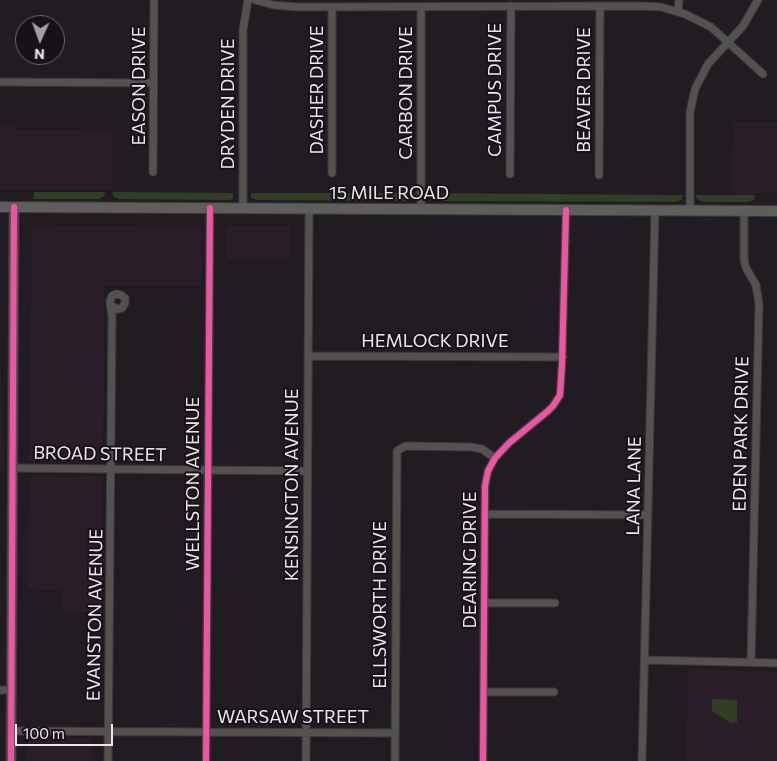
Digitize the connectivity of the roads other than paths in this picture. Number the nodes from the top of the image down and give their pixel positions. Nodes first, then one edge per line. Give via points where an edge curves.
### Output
1 (154, 0) edge
2 (248, 0) edge
3 (255, 0) edge
4 (679, 0) edge
5 (758, 0) edge
6 (421, 6) junction
7 (511, 6) junction
8 (600, 6) junction
9 (332, 7) junction
10 (678, 11) junction
11 (729, 42) junction
12 (763, 74) dead end
13 (0, 82) edge
14 (154, 83) junction
15 (153, 172) dead end
16 (332, 173) dead end
17 (510, 174) dead end
18 (599, 175) dead end
19 (0, 207) edge
20 (14, 207) junction
21 (210, 208) junction
22 (243, 208) junction
23 (309, 209) junction
24 (421, 210) junction
25 (566, 210) junction
26 (744, 210) junction
27 (654, 211) junction
28 (690, 211) junction
29 (777, 211) edge
30 (111, 306) junction
31 (120, 309) junction
32 (112, 316) junction
33 (308, 356) junction
34 (563, 357) junction
35 (495, 458) junction
36 (12, 468) junction
37 (111, 470) junction
38 (208, 470) junction
39 (307, 471) junction
40 (485, 514) junction
41 (648, 515) junction
42 (484, 603) junction
43 (555, 603) dead end
44 (645, 660) junction
45 (751, 662) junction
46 (777, 663) edge
47 (0, 690) edge
48 (11, 690) junction
49 (484, 692) junction
50 (554, 692) dead end
51 (11, 730) junction
52 (108, 731) junction
53 (206, 732) junction
54 (306, 732) junction
55 (395, 733) junction
56 (11, 761) edge
57 (108, 761) edge
58 (206, 761) edge
59 (306, 761) edge
60 (395, 761) edge
61 (483, 761) edge
62 (642, 761) edge

1 - 14 street, EASON DRIVE
2 - 22 street, DRYDEN DRIVE via 243,30
3 - 9 street via 282,6
4 - 10 street
5 - 11 street
6 - 7 street
6 - 9 street
6 - 24 street, CARBON DRIVE
7 - 8 street
7 - 17 street, CAMPUS DRIVE
8 - 10 street via 652,6
8 - 18 street, BEAVER DRIVE
9 - 16 street, DASHER DRIVE
10 - 11 street via 703,22
11 - 12 street
11 - 28 street via 702,73 692,98
13 - 14 street
14 - 15 street, EASON DRIVE
19 - 20 main road, 15 MILE ROAD
20 - 21 main road, 15 MILE ROAD
20 - 36 street
21 - 22 main road, 15 MILE ROAD
21 - 38 street, WELLSTON AVENUE
22 - 23 main road, 15 MILE ROAD
23 - 24 main road, 15 MILE ROAD
23 - 33 street, KENSINGTON AVENUE
24 - 25 main road, 15 MILE ROAD
25 - 27 main road, 15 MILE ROAD
25 - 34 street, DEARING DRIVE
26 - 28 main road, 15 MILE ROAD
26 - 29 main road, 15 MILE ROAD
26 - 45 street, EDEN PARK DRIVE via 744,259 756,285 759,304
27 - 28 main road, 15 MILE ROAD
27 - 41 street, LANA LANE
30 - 31 street
30 - 31 street via 112,296 122,294 125,304
30 - 32 street, EVANSTON AVENUE
31 - 32 street
32 - 37 street, EVANSTON AVENUE
33 - 34 street, HEMLOCK DRIVE
33 - 39 street, KENSINGTON AVENUE
34 - 35 street, DEARING DRIVE via 558,399 548,412 509,442
35 - 40 street, DEARING DRIVE via 486,479
35 - 55 street, ELLSWORTH DRIVE via 471,447 405,446 396,454
36 - 37 street, BROAD STREET
36 - 48 street
37 - 38 street, BROAD STREET
37 - 52 street, EVANSTON AVENUE
38 - 39 street, BROAD STREET
38 - 53 street, WELLSTON AVENUE
39 - 54 street, KENSINGTON AVENUE
40 - 41 street
40 - 42 street, DEARING DRIVE
41 - 44 street, LANA LANE
42 - 43 street
42 - 49 street, DEARING DRIVE
44 - 45 street
44 - 62 street, LANA LANE
45 - 46 street
47 - 48 street
48 - 51 street
49 - 50 street
49 - 61 street, DEARING DRIVE
51 - 52 street, WARSAW STREET
51 - 56 street
52 - 53 street, WARSAW STREET
52 - 57 street, EVANSTON AVENUE
53 - 54 street, WARSAW STREET
53 - 58 street, WELLSTON AVENUE
54 - 55 street, WARSAW STREET
54 - 59 street, KENSINGTON AVENUE
55 - 60 street, ELLSWORTH DRIVE

